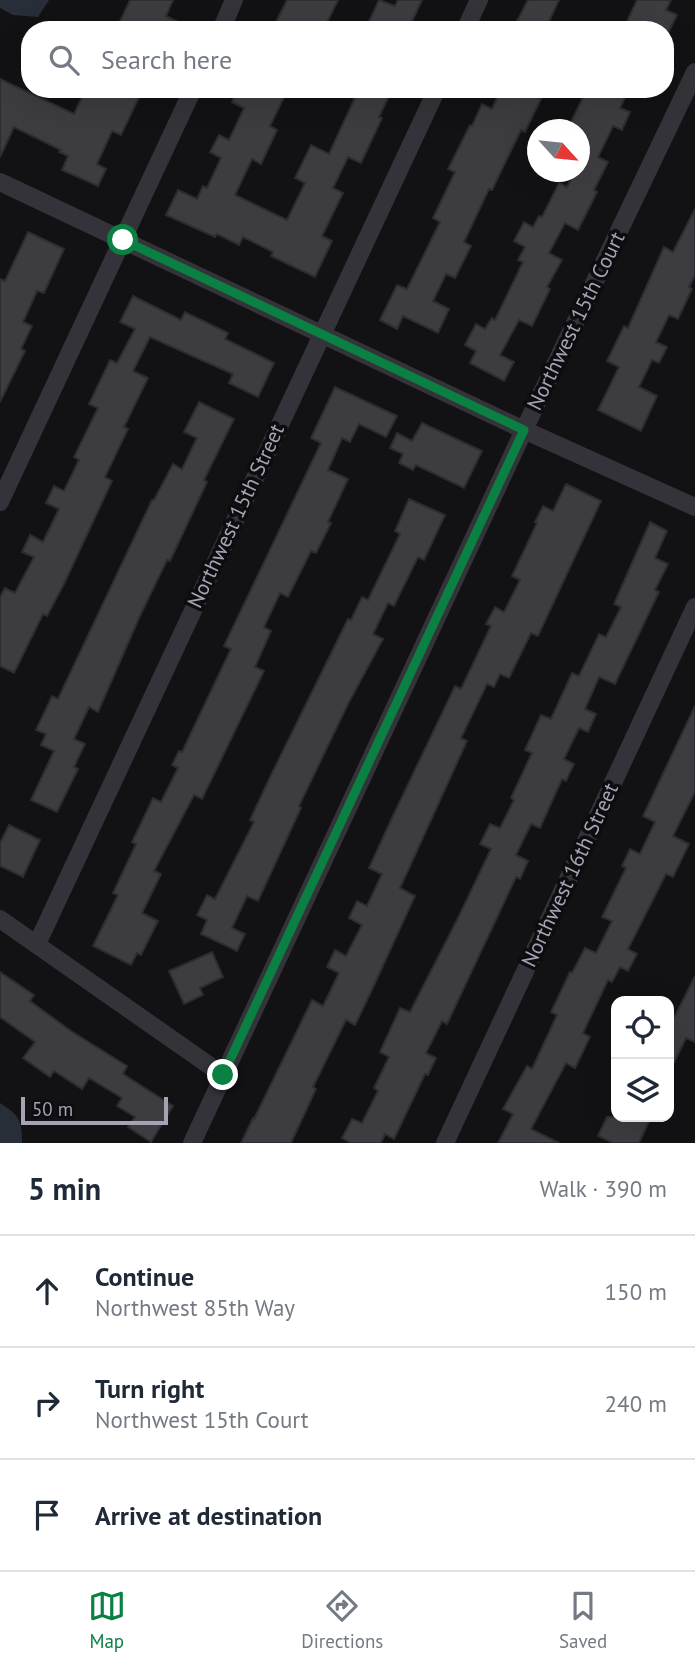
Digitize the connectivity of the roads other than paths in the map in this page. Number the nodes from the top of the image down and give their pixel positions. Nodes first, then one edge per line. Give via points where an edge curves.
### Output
1 (234, 0) edge
2 (479, 0) edge
3 (224, 21) edge
4 (469, 21) edge
5 (695, 72) edge
6 (189, 98) edge
7 (432, 98) edge
8 (0, 183) edge
9 (123, 240) junction
10 (321, 333) junction
11 (524, 430) junction
12 (0, 502) edge
13 (695, 507) edge
14 (695, 607) edge
15 (0, 919) edge
16 (37, 944) junction
17 (223, 1075) junction
18 (192, 1143) edge
19 (444, 1143) edge

1 - 3 street
2 - 4 street
5 - 11 street, Northwest 15th Court
6 - 9 street
7 - 10 street, Northwest 15th Street
8 - 9 street
9 - 10 street
9 - 12 street
10 - 11 street
10 - 16 street, Northwest 15th Street
11 - 13 street
11 - 17 street, Northwest 15th Court
14 - 19 street, Northwest 16th Street
15 - 16 street
16 - 17 street
17 - 18 street, Northwest 15th Court

